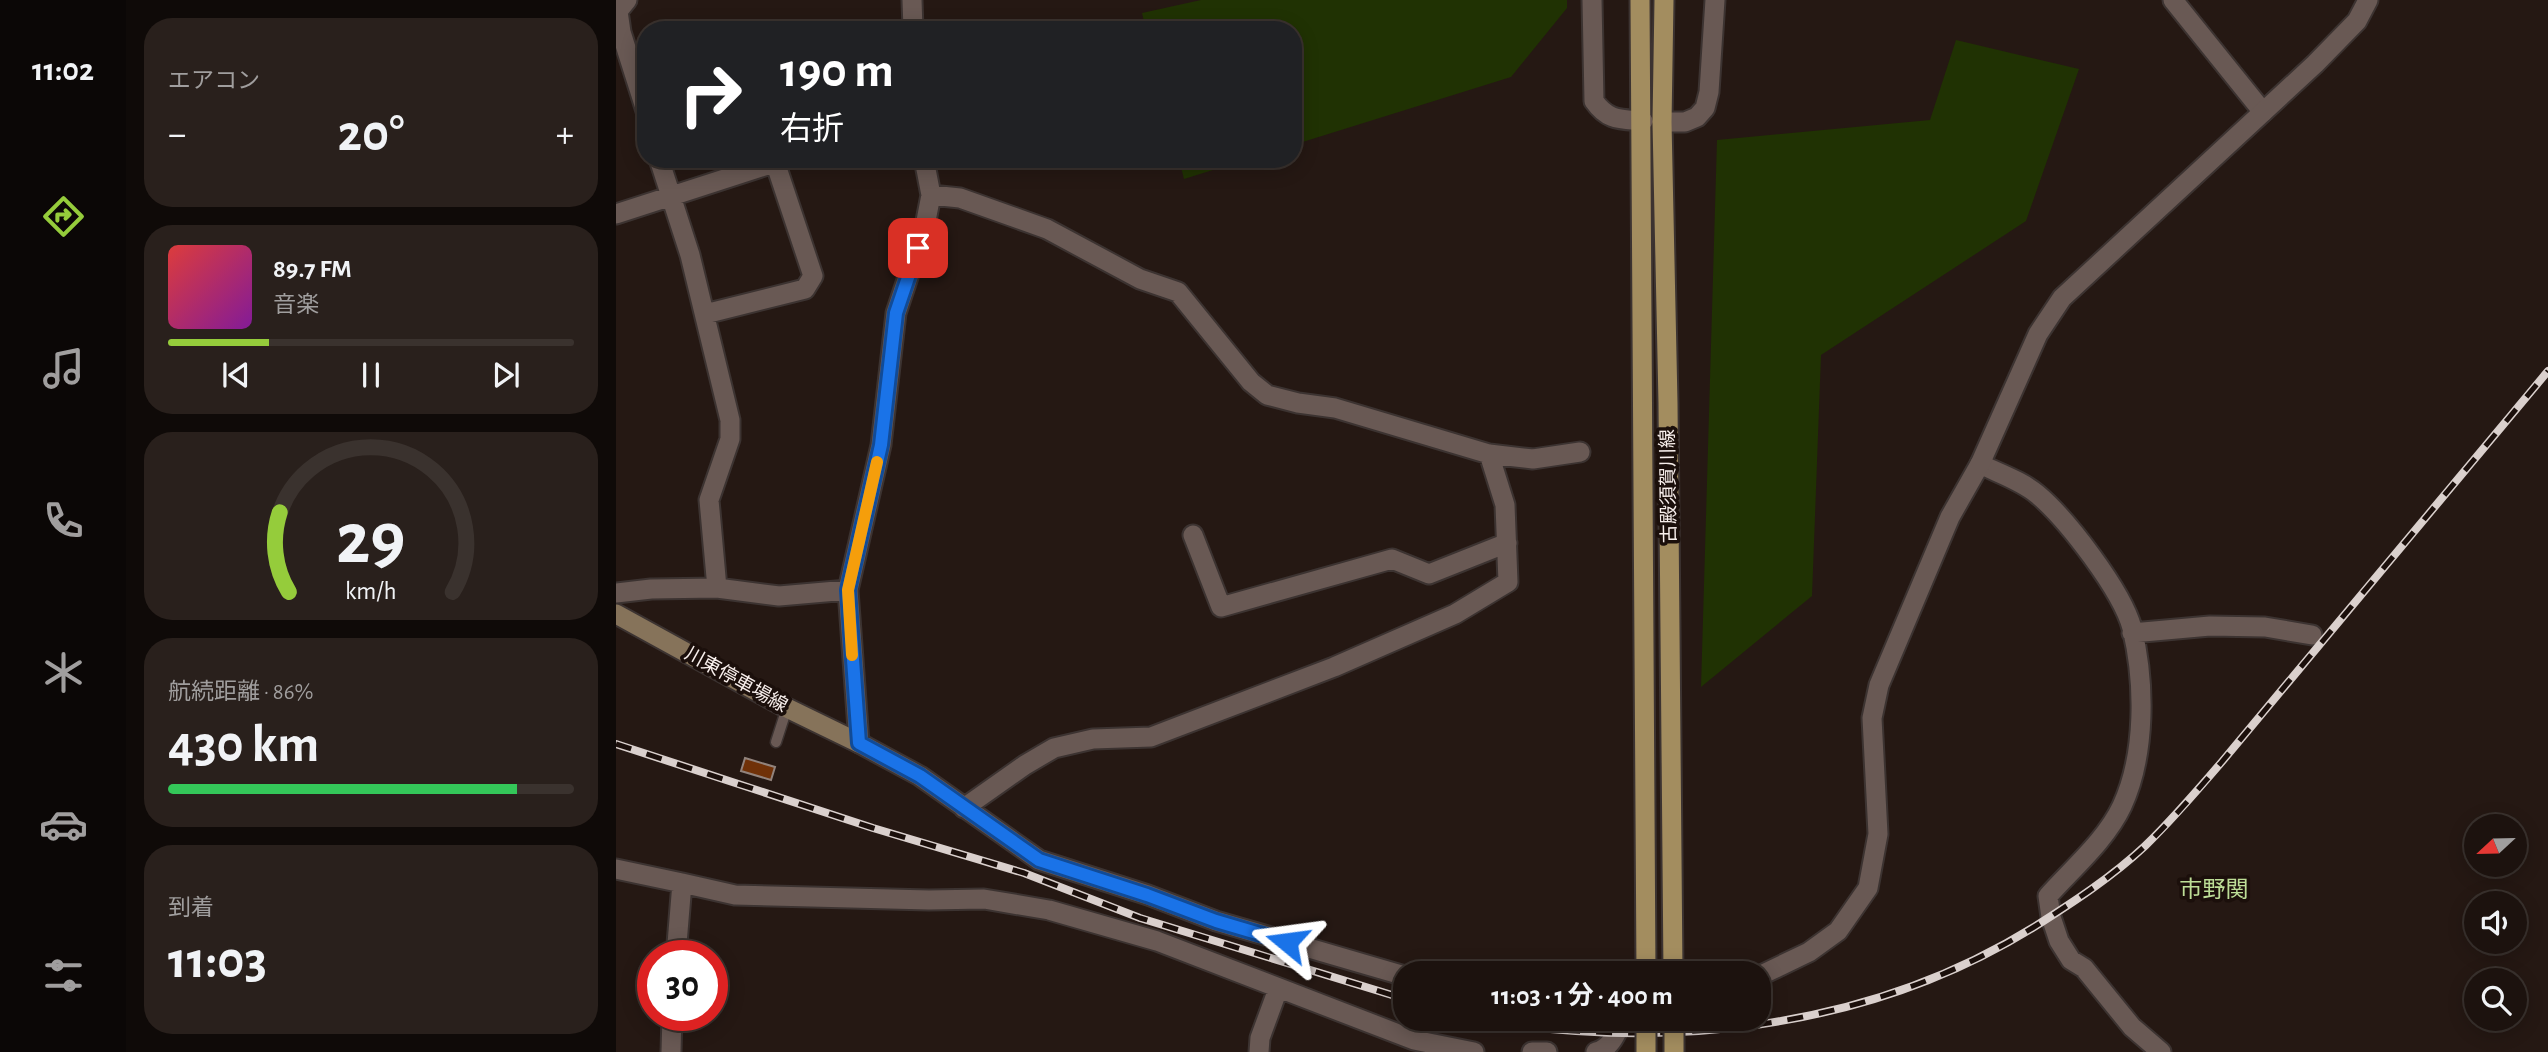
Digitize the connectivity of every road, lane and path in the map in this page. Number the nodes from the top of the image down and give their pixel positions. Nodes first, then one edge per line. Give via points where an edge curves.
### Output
1 (912, 0) edge
2 (1592, 0) edge
3 (1640, 0) edge
4 (1664, 0) edge
5 (1715, 0) edge
6 (2173, 0) edge
7 (2368, 0) edge
8 (620, 8) edge
9 (913, 21) edge
10 (637, 83) edge
11 (2263, 112) junction
12 (1652, 122) junction
13 (662, 168) edge
14 (759, 168) edge
15 (782, 168) edge
16 (926, 168) edge
17 (931, 195) junction
18 (670, 197) junction
19 (616, 214) edge
20 (705, 314) junction
21 (1580, 452) dead end
22 (1489, 454) junction
23 (1980, 464) junction
24 (1193, 535) dead end
25 (1507, 543) junction
26 (717, 589) junction
27 (848, 590) junction
28 (616, 593) edge
29 (616, 614) edge
30 (2132, 633) junction
31 (2312, 635) dead end
32 (787, 708) junction
33 (776, 742) dead end
34 (859, 743) junction
35 (964, 808) junction
36 (616, 869) edge
37 (682, 883) junction
38 (677, 940) edge
39 (1646, 961) edge
40 (1673, 961) edge
41 (1771, 970) edge
42 (1393, 973) edge
43 (1278, 989) junction
44 (672, 1031) edge
45 (1620, 1031) edge
46 (1646, 1031) edge
47 (1674, 1031) edge
48 (671, 1052) edge
49 (1259, 1052) edge
50 (1474, 1052) edge
51 (1532, 1052) edge
52 (1547, 1052) edge
53 (1596, 1052) edge
54 (1646, 1052) edge
55 (1674, 1052) edge
56 (2161, 1052) edge

1 - 9 street
2 - 12 street via 1594,101 1602,114
3 - 12 main road, 古殿須賀川線
4 - 12 main road, 古殿須賀川線
5 - 12 street via 1705,108 1685,122
6 - 11 street
7 - 11 street via 2357,21
8 - 10 street via 621,32
11 - 23 street via 2062,298 2038,334
12 - 39 main road, 古殿須賀川線 via 1641,201
12 - 40 main road, 古殿須賀川線 via 1668,403
13 - 18 street
14 - 18 street
15 - 20 street via 813,276 805,289
16 - 17 street
17 - 22 street via 960,198 1047,229 1140,279 1178,292 1251,382 1267,395 1335,408
17 - 27 street via 896,313 881,445
18 - 19 street
18 - 20 street
20 - 26 street via 730,419 730,439 709,500
21 - 22 street via 1533,459
22 - 25 street via 1505,505
23 - 30 street via 2036,493 2068,528 2108,576
23 - 41 street via 1950,517 1879,685 1872,718 1878,834 1868,888 1838,931
24 - 25 street via 1221,607 1392,559 1429,573
25 - 35 street via 1508,582 1455,614 1334,667 1151,737 1093,739 1054,748
26 - 27 street via 779,597
26 - 28 street
27 - 34 street
29 - 32 main road, 川東停車場線
30 - 31 street via 2265,626
30 - 56 street via 2141,700 2136,768 2122,807 2104,834 2048,896 2055,929 2071,960 2084,968 2132,1027
32 - 33 lane
32 - 34 main road, 川東停車場線
34 - 35 street via 920,776
35 - 42 street via 1039,860 1216,921
36 - 37 street
37 - 38 street
37 - 43 street via 735,895 984,899 1049,911 1157,942
43 - 49 street
43 - 50 street via 1414,1040
44 - 48 street
45 - 53 street
46 - 54 main road, bridge
47 - 55 main road, bridge
51 - 52 street

